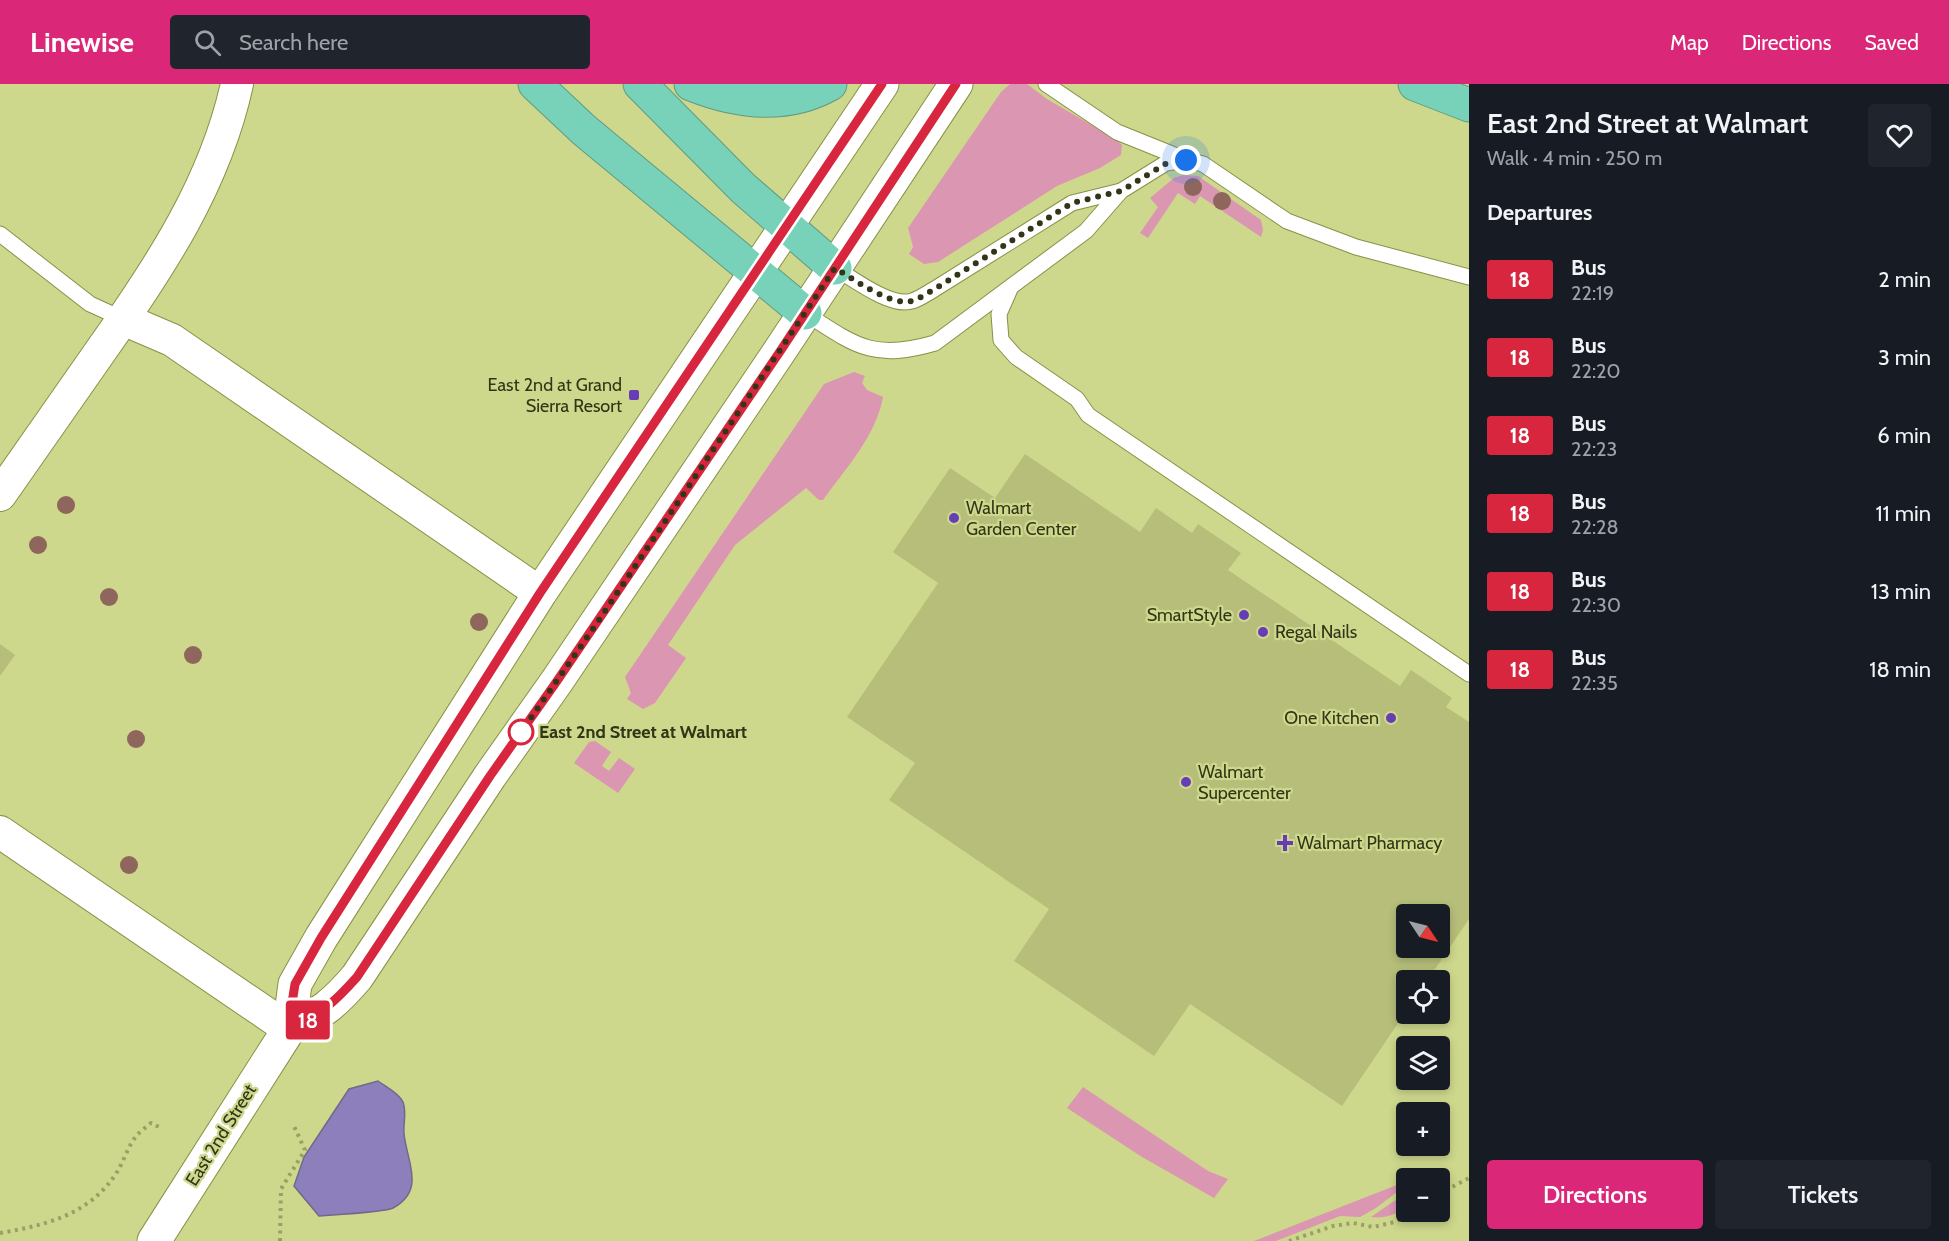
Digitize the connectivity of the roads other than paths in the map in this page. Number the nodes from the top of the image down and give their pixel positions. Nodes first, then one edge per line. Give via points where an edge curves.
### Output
1 (237, 84) edge
2 (535, 84) edge
3 (640, 84) edge
4 (691, 84) edge
5 (830, 84) edge
6 (882, 84) edge
7 (956, 84) edge
8 (1046, 84) edge
9 (1415, 84) edge
10 (1469, 105) edge
11 (1186, 160) junction
12 (1121, 191) junction
13 (787, 228) junction
14 (0, 234) edge
15 (835, 268) junction
16 (756, 273) junction
17 (1469, 277) edge
18 (1011, 286) junction
19 (805, 313) junction
20 (123, 319) junction
21 (0, 495) edge
22 (540, 593) junction
23 (1469, 674) edge
24 (0, 832) edge
25 (288, 1029) junction
26 (154, 1241) edge

1 - 20 street via 198,195 165,256
2 - 16 highway via 592,137
3 - 13 highway
4 - 5 highway via 753,101 799,96
6 - 13 main road, East 2nd Street
7 - 15 main road
8 - 11 lane via 1117,132
9 - 10 highway
11 - 12 lane via 1167,163
11 - 17 lane via 1203,164 1287,221 1356,247
12 - 15 lane via 1072,203 910,302 874,292
12 - 18 lane via 1086,231
13 - 15 highway
13 - 16 main road, East 2nd Street
14 - 20 lane via 90,304
15 - 19 main road
16 - 19 highway
16 - 22 main road, East 2nd Street
18 - 19 lane via 935,343 912,350 868,349
18 - 23 lane via 999,314 1001,340 1016,357 1077,399 1088,415
19 - 25 main road via 357,977 317,1016
20 - 21 street
20 - 22 street via 172,340
22 - 25 main road, East 2nd Street via 321,938 295,984
24 - 25 street
25 - 26 main road, East 2nd Street

